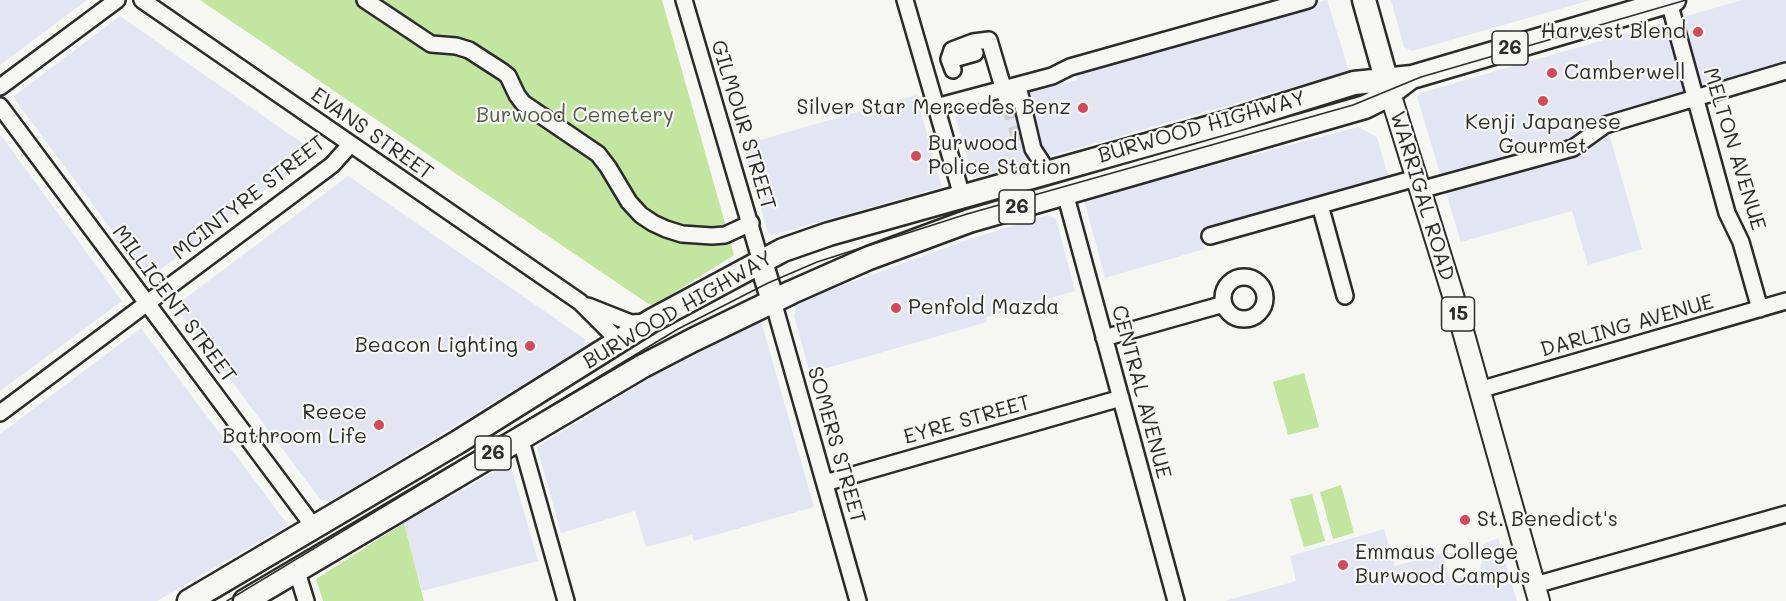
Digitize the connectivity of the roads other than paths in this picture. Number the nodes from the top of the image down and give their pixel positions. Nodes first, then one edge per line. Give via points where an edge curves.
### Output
1 (117, 0) edge
2 (142, 0) edge
3 (365, 0) edge
4 (684, 0) edge
5 (905, 0) edge
6 (1308, 0) edge
7 (1364, 0) edge
8 (1672, 1) edge
9 (951, 65) dead end
10 (1786, 71) edge
11 (0, 87) edge
12 (1389, 87) junction
13 (1010, 93) junction
14 (1695, 98) junction
15 (0, 105) edge
16 (936, 107) junction
17 (350, 145) junction
18 (1027, 147) junction
19 (1054, 170) junction
20 (1024, 178) junction
21 (1418, 184) junction
22 (1065, 193) junction
23 (962, 196) junction
24 (1320, 205) junction
25 (969, 221) junction
26 (750, 223) junction
27 (1210, 236) dead end
28 (761, 262) junction
29 (1345, 296) dead end
30 (773, 301) junction
31 (1786, 301) edge
32 (580, 302) junction
33 (147, 303) junction
34 (1224, 304) dead end
35 (1760, 309) junction
36 (651, 321) junction
37 (1104, 338) junction
38 (693, 340) junction
39 (619, 341) junction
40 (1479, 390) junction
41 (1121, 398) junction
42 (511, 410) junction
43 (0, 412) edge
44 (520, 437) junction
45 (825, 483) junction
46 (1786, 514) edge
47 (314, 527) junction
48 (297, 572) junction
49 (1537, 593) edge
50 (189, 601) edge
51 (245, 601) edge
52 (306, 601) edge
53 (566, 601) edge
54 (858, 601) edge
55 (1176, 601) edge

1 - 11 street
2 - 17 street, EVANS STREET
3 - 26 street via 430,44 469,50 503,72 523,103 598,154 629,202 653,223 682,234 712,236 725,235
4 - 26 street, GILMOUR STREET
5 - 16 street
6 - 13 street via 1070,67
7 - 12 highway, WARRIGAL ROAD / 15
8 - 12 highway, 26
8 - 14 street, MELTON AVENUE
9 - 13 street via 982,51
10 - 14 street
12 - 19 highway, BURWOOD HIGHWAY / 26 via 1354,83
12 - 21 main road, WARRIGAL ROAD / 15
12 - 22 highway, BURWOOD HIGHWAY / 26 via 1365,107 1342,115
13 - 16 street
13 - 18 street
14 - 21 street via 1605,124 1573,148
14 - 35 street, MELTON AVENUE via 1727,213 1741,242
15 - 33 street, MILLICENT STREET
16 - 23 street
17 - 32 street, EVANS STREET
17 - 33 street, MCINTYRE STREET via 332,165
18 - 19 street
18 - 20 street
19 - 20 highway, BURWOOD HIGHWAY / 26
19 - 22 highway
20 - 23 highway, BURWOOD HIGHWAY / 26
21 - 24 street
21 - 40 main road, WARRIGAL ROAD / 15
22 - 25 highway, BURWOOD HIGHWAY / 26
22 - 37 street, CENTRAL AVENUE
23 - 25 highway
23 - 28 highway, BURWOOD HIGHWAY / 26 via 809,241
24 - 27 street
24 - 29 street
25 - 30 highway, BURWOOD HIGHWAY / 26 via 869,258
26 - 28 street, GILMOUR STREET
28 - 30 highway
28 - 36 highway, BURWOOD HIGHWAY / 26
30 - 38 highway, BURWOOD HIGHWAY / 26
30 - 45 street, SOMERS STREET
31 - 35 street, DARLING AVENUE
32 - 36 street, EVANS STREET via 631,322
32 - 39 street, EVANS STREET
33 - 43 street, MCINTYRE STREET
33 - 47 street, MILLICENT STREET
34 - 37 street
35 - 40 street, DARLING AVENUE
36 - 39 highway, BURWOOD HIGHWAY / 26
37 - 41 street, CENTRAL AVENUE
38 - 39 highway via 644,348
38 - 44 highway, BURWOOD HIGHWAY / 26
39 - 42 highway, BURWOOD HIGHWAY / 26
40 - 49 main road, WARRIGAL ROAD / 15
41 - 45 street, EYRE STREET
41 - 55 street, CENTRAL AVENUE
42 - 44 highway
42 - 47 highway, BURWOOD HIGHWAY / 26
44 - 48 highway, BURWOOD HIGHWAY / 26
44 - 53 street
45 - 54 street, SOMERS STREET
46 - 49 street
47 - 50 highway, BURWOOD HIGHWAY / 26
48 - 51 highway, BURWOOD HIGHWAY / 26
48 - 52 street

